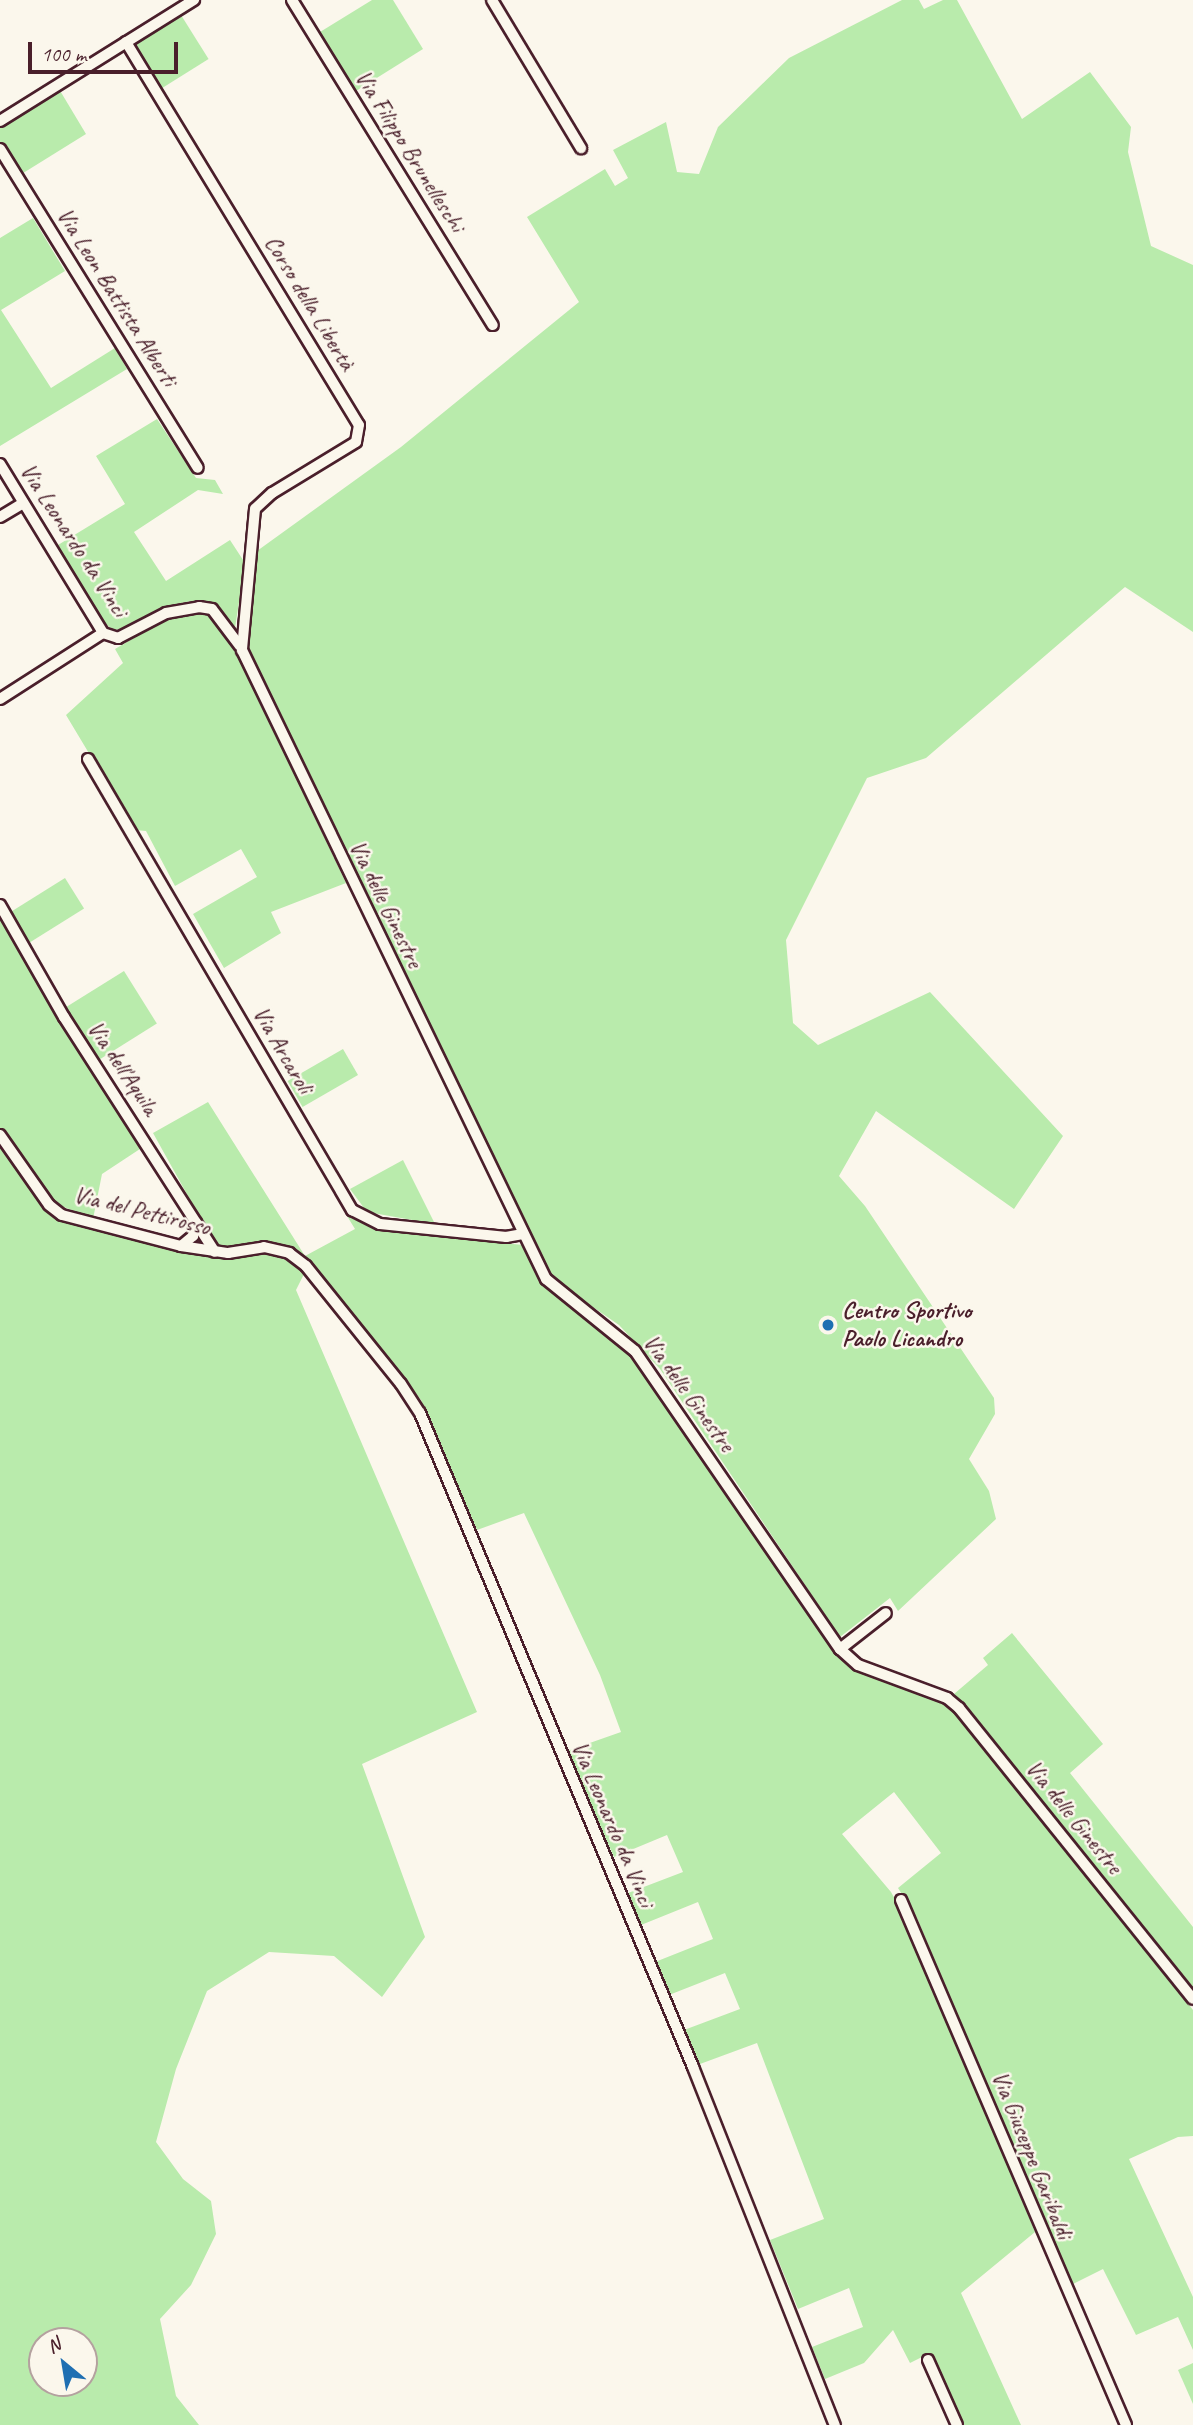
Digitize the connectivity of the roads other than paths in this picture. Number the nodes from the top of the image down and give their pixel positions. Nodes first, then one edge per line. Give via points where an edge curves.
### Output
1 (194, 0) edge
2 (292, 0) edge
3 (492, 0) edge
4 (126, 42) junction
5 (0, 121) edge
6 (581, 148) dead end
7 (0, 149) edge
8 (493, 325) dead end
9 (0, 464) edge
10 (198, 468) dead end
11 (23, 503) junction
12 (0, 517) edge
13 (249, 557) joint
14 (103, 633) junction
15 (243, 650) junction
16 (0, 699) edge
17 (88, 759) dead end
18 (0, 905) edge
19 (0, 1135) edge
20 (196, 1222) junction
21 (523, 1234) junction
22 (181, 1246) junction
23 (215, 1252) junction
24 (306, 1266) joint
25 (886, 1613) dead end
26 (840, 1649) junction
27 (901, 1900) dead end
28 (1193, 1999) edge
29 (928, 2360) dead end
30 (835, 2425) edge
31 (957, 2425) edge
32 (1126, 2425) edge

1 - 4 street
2 - 8 street, Via Filippo Brunelleschi
3 - 6 street
4 - 5 street
4 - 13 street, Corso della Libertà via 359,425 356,442 261,501 252,519
7 - 10 street, Via Leon Battista Alberti
9 - 11 street, Via Leonardo da Vinci
11 - 12 street
11 - 14 street, Via Leonardo da Vinci
13 - 15 street, Via delle Ginestre
14 - 15 street, Via Leonardo da Vinci via 118,638 166,613 191,607 212,609
14 - 16 street
15 - 21 street, Via delle Ginestre
17 - 21 street, Via Arcaroli via 352,1210 380,1224 506,1237
18 - 20 street, Via dell'Aquila via 64,1017
19 - 22 street, Via del Pettirosso via 49,1205 62,1215
20 - 22 street via 193,1236
20 - 23 street, Via dell'Aquila
21 - 26 street, Via delle Ginestre via 552,1287 620,1335 655,1377
22 - 23 street, Via del Pettirosso
23 - 24 street, Via del Pettirosso via 280,1248
24 - 30 street, Via Leonardo da Vinci via 380,1354 420,1413 693,2067
25 - 26 street
26 - 28 street, Via delle Ginestre via 858,1665 947,1698 959,1708
27 - 32 street, Via Giuseppe Garibaldi
29 - 31 street

